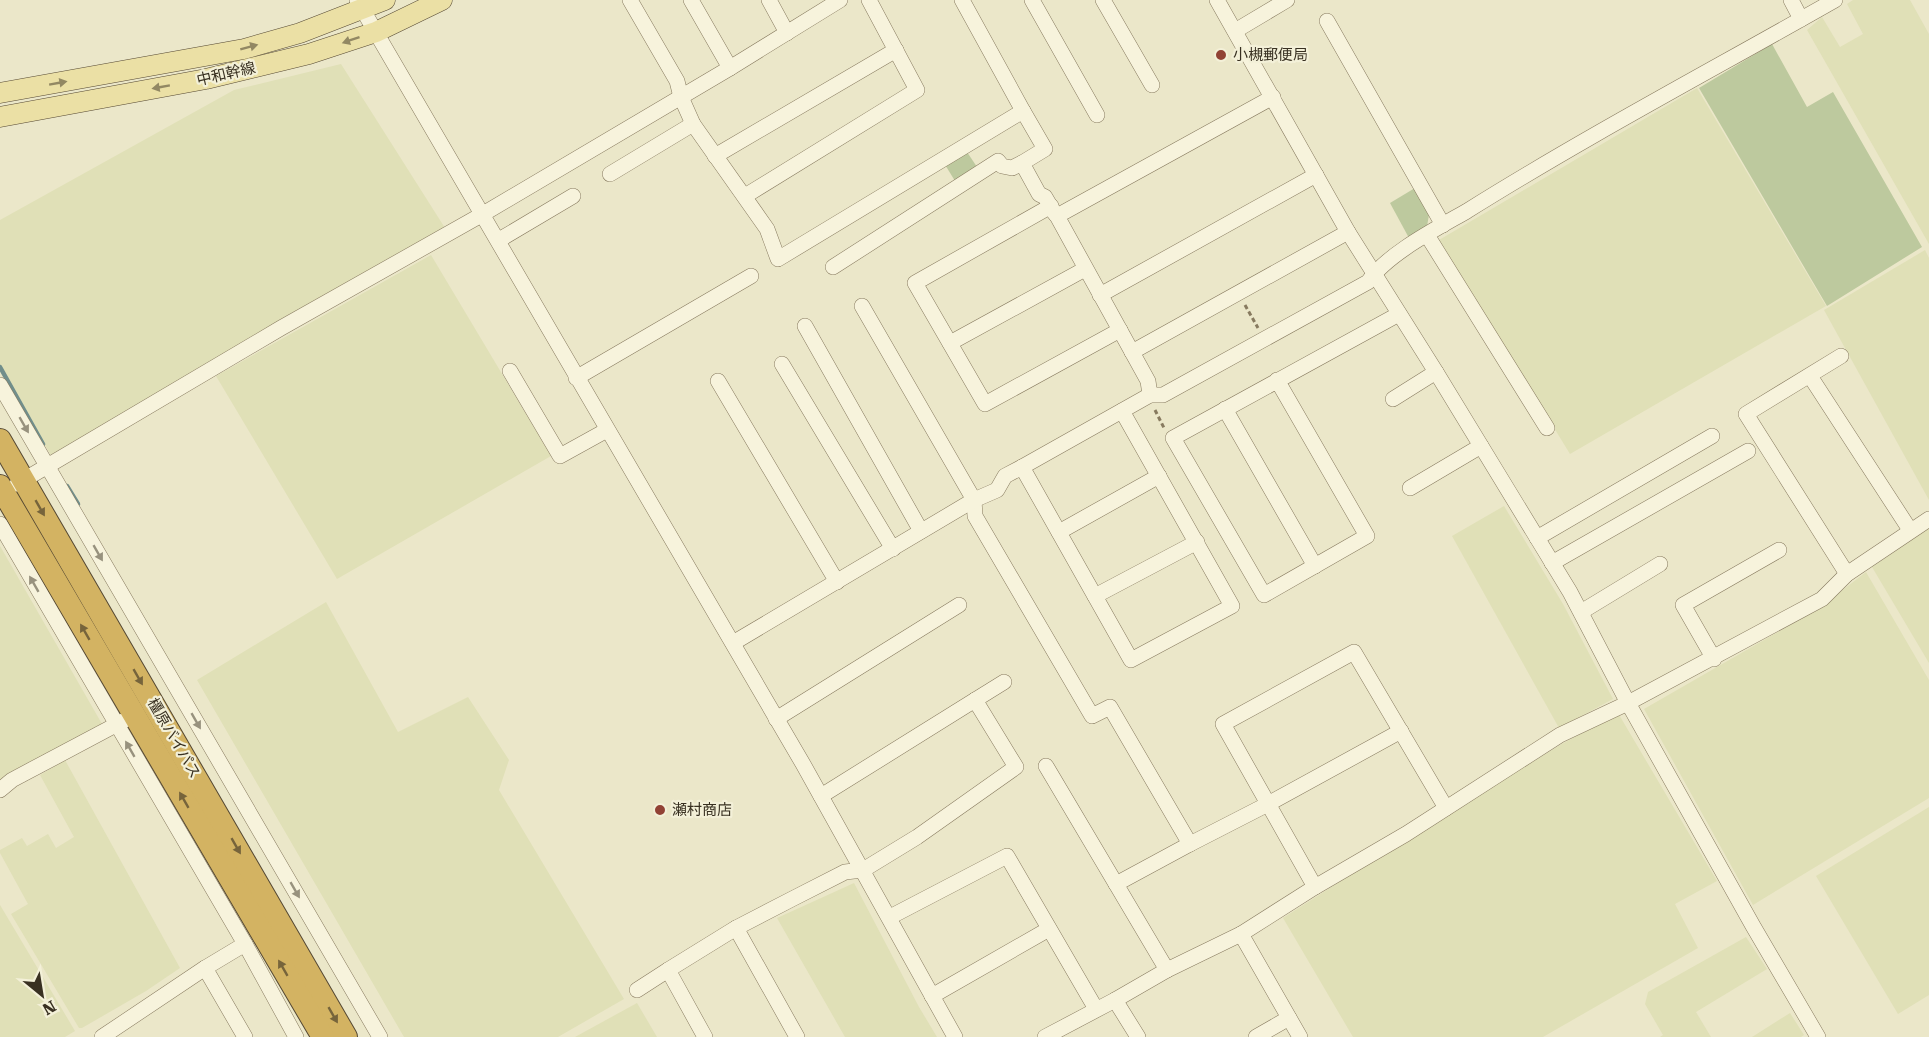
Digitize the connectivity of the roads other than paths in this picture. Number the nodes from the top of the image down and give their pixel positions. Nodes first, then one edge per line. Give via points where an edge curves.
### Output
1 (385, 0) edge
2 (442, 0) edge
3 (630, 0) edge
4 (691, 0) edge
5 (769, 0) edge
6 (840, 0) edge
7 (869, 0) edge
8 (962, 0) edge
9 (1032, 0) edge
10 (1103, 0) edge
11 (1287, 0) edge
12 (1791, 0) edge
13 (1835, 0) edge
14 (1224, 2) edge
15 (360, 5) edge
16 (1801, 19) junction
17 (1327, 21) dead end
18 (1235, 31) junction
19 (376, 32) junction
20 (787, 33) junction
21 (896, 50) junction
22 (730, 68) junction
23 (1152, 85) dead end
24 (0, 93) edge
25 (681, 97) junction
26 (1273, 97) junction
27 (1023, 111) junction
28 (1097, 116) dead end
29 (0, 117) edge
30 (693, 124) junction
31 (715, 156) junction
32 (1022, 163) junction
33 (610, 174) dead end
34 (1316, 175) junction
35 (573, 196) dead end
36 (745, 196) junction
37 (1054, 211) junction
38 (483, 214) junction
39 (1443, 225) junction
40 (1348, 232) junction
41 (1427, 234) junction
42 (499, 240) junction
43 (833, 267) dead end
44 (1085, 269) junction
45 (1374, 272) junction
46 (751, 276) dead end
47 (1100, 295) junction
48 (862, 306) dead end
49 (1399, 314) junction
50 (805, 326) dead end
51 (1120, 330) junction
52 (950, 343) junction
53 (1132, 352) junction
54 (1841, 356) dead end
55 (782, 364) dead end
56 (510, 371) dead end
57 (1436, 372) junction
58 (1810, 376) junction
59 (576, 378) junction
60 (1277, 380) junction
61 (718, 381) dead end
62 (0, 385) edge
63 (1150, 395) junction
64 (1393, 399) dead end
65 (1225, 409) junction
66 (1122, 411) junction
67 (1547, 428) dead end
68 (607, 430) junction
69 (1712, 436) dead end
70 (0, 440) edge
71 (1481, 446) junction
72 (1748, 451) dead end
73 (48, 466) junction
74 (1022, 467) junction
75 (1159, 476) junction
76 (23, 480) junction
77 (1410, 488) dead end
78 (1, 490) edge
79 (974, 500) junction
80 (1929, 519) edge
81 (0, 524) edge
82 (1910, 530) junction
83 (921, 531) junction
84 (1059, 532) junction
85 (1537, 538) junction
86 (1197, 542) junction
87 (893, 549) junction
88 (1779, 549) dead end
89 (1552, 563) junction
90 (1660, 564) dead end
91 (1315, 566) junction
92 (1847, 574) junction
93 (837, 582) junction
94 (1095, 596) junction
95 (959, 605) dead end
96 (1581, 612) junction
97 (733, 643) junction
98 (1714, 659) junction
99 (1005, 682) dead end
100 (975, 700) junction
101 (1628, 703) junction
102 (154, 704) junction
103 (776, 719) junction
104 (125, 720) junction
105 (1401, 731) junction
106 (1046, 766) dead end
107 (0, 790) edge
108 (820, 796) junction
109 (1268, 804) junction
110 (1446, 808) junction
111 (1190, 844) junction
112 (863, 870) junction
113 (1116, 884) junction
114 (1315, 887) junction
115 (890, 917) junction
116 (736, 928) junction
117 (1049, 929) junction
118 (1241, 934) junction
119 (245, 944) junction
120 (205, 968) junction
121 (668, 970) junction
122 (1167, 970) junction
123 (637, 990) dead end
124 (932, 996) junction
125 (1115, 1000) junction
126 (1096, 1009) junction
127 (1289, 1018) junction
128 (102, 1037) edge
129 (244, 1037) edge
130 (296, 1037) edge
131 (323, 1037) edge
132 (346, 1037) edge
133 (380, 1037) edge
134 (705, 1037) edge
135 (797, 1037) edge
136 (955, 1037) edge
137 (1045, 1037) edge
138 (1138, 1037) edge
139 (1256, 1037) edge
140 (1300, 1037) edge
141 (1818, 1037) edge

1 - 15 main road, 中和幹線
2 - 19 main road, 中和幹線
3 - 25 street via 677,81
4 - 22 street
5 - 20 street
6 - 20 street
7 - 21 street
8 - 27 street
9 - 28 street
10 - 23 street
11 - 18 street
12 - 16 street
13 - 16 street
14 - 18 street
15 - 19 street
24 -> 15 main road, 中和幹線 via 244,49 300,33
16 - 39 street
17 - 39 street
18 - 26 street
19 -> 29 main road, 中和幹線 via 309,54 206,79
19 - 38 street
20 - 22 street
21 - 31 street
21 - 36 street via 917,90
22 - 25 street
25 - 30 street
25 - 38 street
26 - 34 street
26 - 37 street
27 - 32 street via 1045,149
27 - 36 street via 778,259 767,229
30 - 31 street
30 - 33 street
31 - 36 street
32 - 37 street via 1039,194
32 - 43 street via 1012,168 998,161
34 - 40 street
34 - 47 street
35 - 42 street
37 - 44 street
37 - 52 street via 915,283
38 - 42 street
38 - 73 street
39 - 41 street
40 - 45 street
40 - 53 street
41 - 45 street
41 - 67 street
42 - 59 street
44 - 47 street
44 - 52 street
45 - 49 street
45 - 63 street via 1368,282 1265,340 1163,395
46 - 59 street
47 - 51 street
48 - 79 street
49 - 57 street
49 - 60 street
50 - 83 street
51 - 52 street via 985,404
51 - 53 street
53 - 63 street via 1148,381
54 - 58 street
55 - 87 street
56 - 68 street via 560,456
57 - 64 street
57 - 71 street
58 - 82 street
58 - 92 street via 1746,414
59 - 68 street
60 - 65 street
60 - 91 street via 1367,536
61 - 93 street
62 -> 73 street
63 - 66 street
65 - 91 street
65 - 91 street via 1173,438 1264,595
66 - 74 street
66 - 75 street
68 - 97 street
69 - 85 street
70 - 76 highway, 橿原バイパス
71 - 77 street
71 - 85 street
72 - 89 street
73 - 76 street
73 -> 133 street
74 - 79 street via 1005,476 997,490
74 - 84 street
75 - 84 street
75 - 86 street
76 - 78 street
76 -> 102 highway, 橿原バイパス
104 -> 78 highway, 橿原バイパス
79 - 83 street
79 - 111 street via 975,516 1092,716 1110,707
80 - 82 street
104 -> 81 street
82 - 92 street
83 - 87 street
84 - 94 street
85 - 89 street
86 - 94 street
86 - 94 street via 1232,606 1131,660
87 - 93 street
88 - 98 street via 1683,605
89 - 96 street
90 - 96 street
92 - 98 street via 1822,599
93 - 97 street
95 - 103 street
96 - 101 street
97 - 103 street
98 - 101 street
99 - 100 street
100 - 108 street
100 - 112 street via 1016,767
101 - 110 street via 1560,735
101 - 141 street
102 - 104 street
102 -> 132 highway, 橿原バイパス
103 - 108 street
104 - 107 street
119 -> 104 street
131 -> 104 highway, 橿原バイパス
105 - 109 street
105 - 109 street via 1354,652 1223,724
105 - 110 street
106 - 113 street
108 - 112 street
109 - 111 street
109 - 114 street
110 - 114 street
111 - 113 street
112 - 115 street
112 - 116 street via 845,872
113 - 122 street
114 - 118 street
115 - 117 street via 1007,856
115 - 124 street
116 - 121 street
116 - 135 street
117 - 124 street
117 - 126 street
118 - 122 street
118 - 127 street
119 - 120 street
119 - 130 street
120 - 128 street
120 - 129 street
121 - 123 street
121 - 134 street
122 - 125 street
124 - 136 street
125 - 126 street
125 - 138 street
126 - 137 street
127 - 139 street
127 - 140 street

